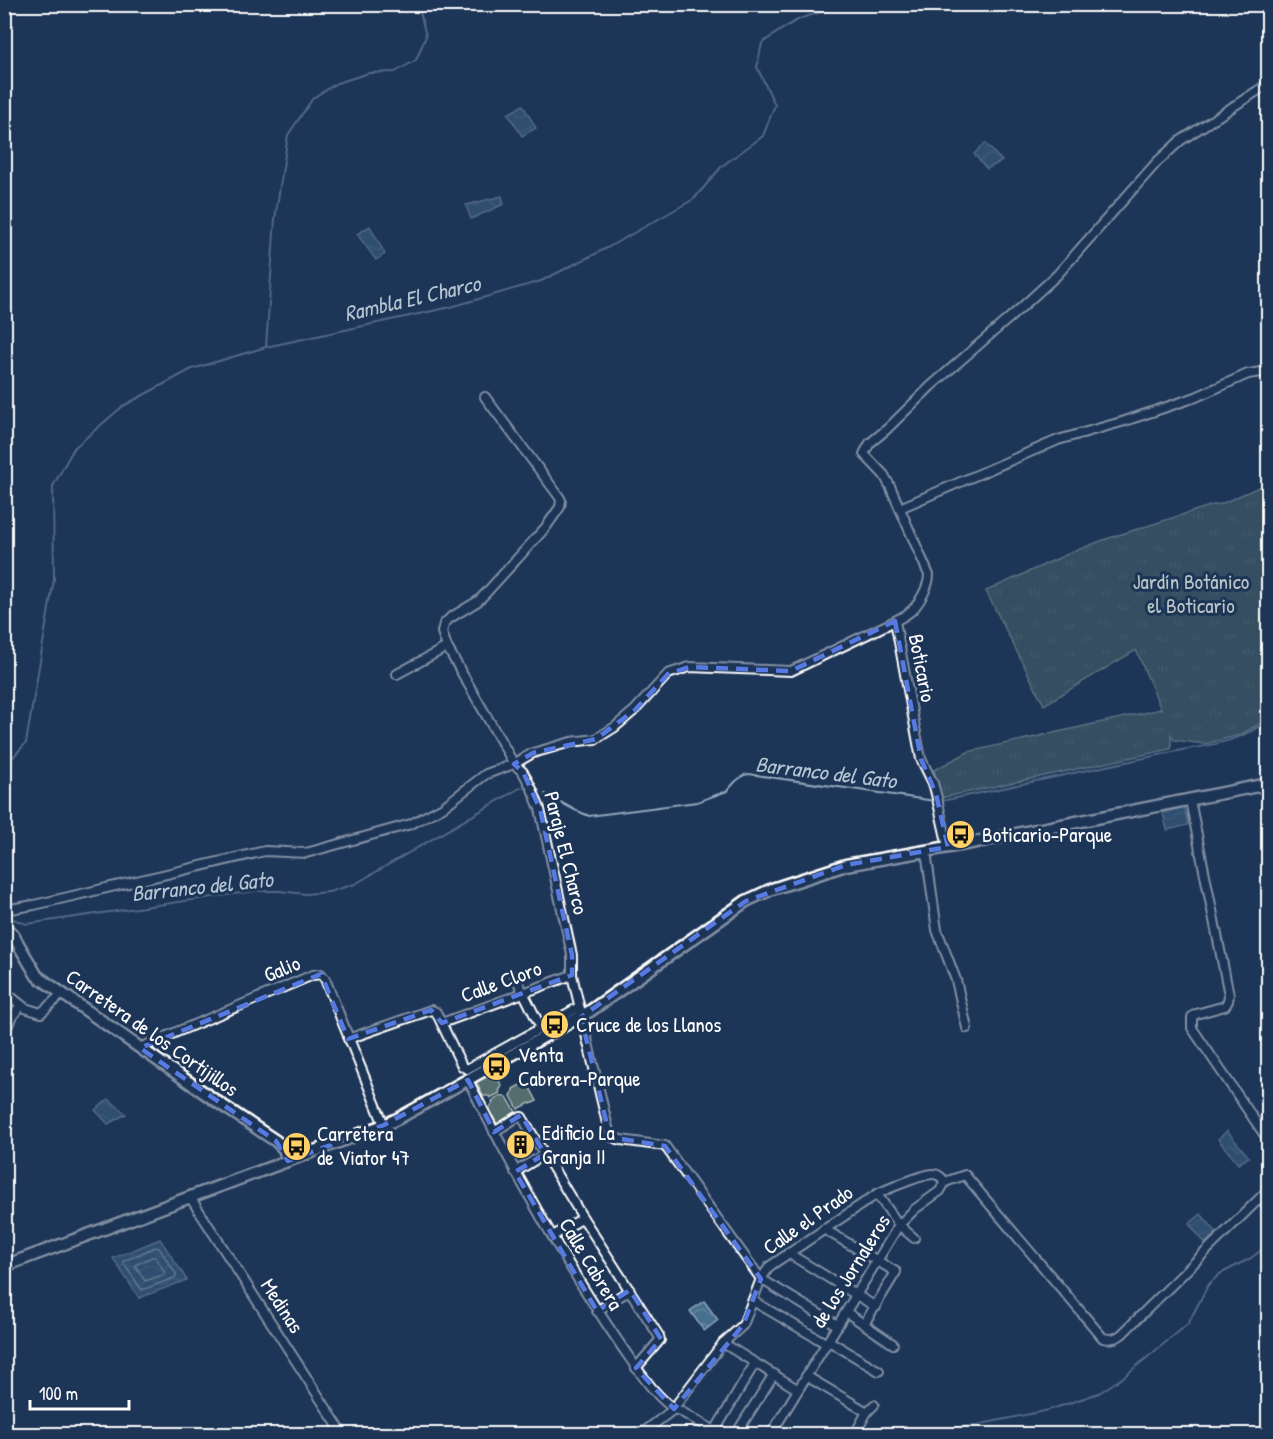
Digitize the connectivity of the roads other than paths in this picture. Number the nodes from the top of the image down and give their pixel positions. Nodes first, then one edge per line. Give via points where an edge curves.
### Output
1 (1269, 84) edge
2 (1269, 371) edge
3 (486, 397) dead end
4 (900, 508) junction
5 (895, 621) junction
6 (447, 647) junction
7 (397, 674) dead end
8 (514, 764) junction
9 (1269, 784) edge
10 (1190, 800) junction
11 (948, 847) junction
12 (926, 850) junction
13 (4, 910) edge
14 (4, 926) edge
15 (572, 975) junction
16 (515, 976) dead end
17 (4, 991) edge
18 (523, 992) junction
19 (62, 994) junction
20 (21, 1005) junction
21 (580, 1012) junction
22 (8, 1015) edge
23 (442, 1023) junction
24 (540, 1028) junction
25 (967, 1028) dead end
26 (4, 1034) edge
27 (348, 1039) junction
28 (140, 1048) junction
29 (467, 1074) junction
30 (384, 1125) junction
31 (494, 1132) junction
32 (1269, 1140) edge
33 (545, 1154) junction
34 (288, 1161) junction
35 (515, 1172) junction
36 (945, 1182) junction
37 (1269, 1190) edge
38 (877, 1194) junction
39 (190, 1197) junction
40 (583, 1218) junction
41 (899, 1225) junction
42 (824, 1230) junction
43 (553, 1236) junction
44 (914, 1238) dead end
45 (788, 1253) junction
46 (877, 1261) junction
47 (4, 1266) edge
48 (761, 1279) junction
49 (630, 1290) junction
50 (856, 1295) junction
51 (753, 1301) junction
52 (876, 1307) junction
53 (597, 1311) junction
54 (846, 1312) junction
55 (864, 1324) junction
56 (837, 1325) junction
57 (828, 1342) junction
58 (723, 1343) junction
59 (893, 1344) dead end
60 (755, 1363) junction
61 (636, 1368) junction
62 (879, 1371) dead end
63 (774, 1374) junction
64 (806, 1376) junction
65 (797, 1389) junction
66 (874, 1404) dead end
67 (675, 1409) junction
68 (867, 1412) junction
69 (716, 1433) edge
70 (343, 1434) edge
71 (641, 1434) edge
72 (736, 1434) edge
73 (771, 1434) edge
74 (855, 1434) edge

1 - 4 street, Boticario via 1180,141 1057,275 870,443 864,454 884,475
2 - 4 street via 1248,374 1196,397 1058,440
3 - 6 street via 558,495 561,507 478,601 444,624 442,632
4 - 5 street, Boticario via 929,580 916,605
5 - 8 street via 791,671 689,667 668,674 635,710 596,739 533,753
5 - 11 street, Boticario via 921,759 933,783
6 - 7 street
6 - 8 street, Paraje El Charco
8 - 13 street via 486,774 443,807 411,824 373,835 306,853 265,851
8 - 15 street, Paraje El Charco via 523,772 538,803 572,955
9 - 10 street
10 - 11 street
10 - 32 street via 1229,995 1225,1006 1192,1017 1192,1028
11 - 12 street
12 - 21 street via 846,865 746,901 674,953
12 - 25 street via 937,930 956,980
14 - 19 street, Carretera de los Cortijillos via 37,976
15 - 18 street, Calle Cloro
15 - 21 street, Paraje El Charco
16 - 18 street
17 - 20 street
18 - 23 street, Calle Cloro
18 - 24 street
19 - 20 street via 41,1013
19 - 28 street, Carretera de los Cortijillos
20 - 22 street
21 - 24 street
21 - 29 street
21 - 48 street, Paraje El Charco via 610,1136 665,1146
22 - 26 street
23 - 27 street, Calle Cabrera via 432,1010
23 - 29 street, Calle Cabrera
24 - 29 street
27 - 28 street, Galio via 321,974
27 - 30 street, Galio
28 - 34 street, Carretera de los Cortijillos via 276,1142 284,1149
29 - 30 street
29 - 31 street, Calle Cabrera
30 - 34 street
31 - 33 street via 522,1117
31 - 35 street, Calle Cabrera
33 - 35 street
33 - 40 street
34 - 39 street
35 - 43 street, Calle Cabrera
36 - 37 street via 965,1175 1103,1338 1108,1339 1122,1334
36 - 38 street, Calle el Prado via 940,1175 932,1174
36 - 41 street, de los Jornaleros via 940,1191
38 - 41 street
38 - 42 street, Calle el Prado
39 - 47 street
39 - 70 street, Medinas
40 - 43 street
40 - 49 street
41 - 44 street
41 - 46 street, de los Jornaleros
42 - 45 street, Calle el Prado
42 - 46 street
43 - 53 street, Calle Cabrera
45 - 48 street, Calle el Prado via 770,1266
45 - 50 street
46 - 50 street, de los Jornaleros
46 - 52 street via 896,1272
48 - 51 street, Calle el Prado
48 - 56 street
49 - 53 street
49 - 61 street via 660,1340
50 - 52 street
50 - 54 street, de los Jornaleros
51 - 57 street
51 - 58 street, Calle el Prado via 742,1325
52 - 55 street
53 - 61 street, Calle Cabrera
54 - 55 street
54 - 56 street, de los Jornaleros
55 - 59 street
56 - 57 street, de los Jornaleros
57 - 62 street
57 - 64 street, de los Jornaleros
58 - 60 street
58 - 67 street, Calle el Prado
60 - 63 street
60 - 69 street
61 - 67 street, Calle Cabrera
63 - 65 street
63 - 72 street
64 - 65 street, de los Jornaleros
64 - 68 street
65 - 73 street, de los Jornaleros
66 - 68 street
67 - 69 street, Calle Cabrera
67 - 71 street, Calle el Prado
68 - 74 street

